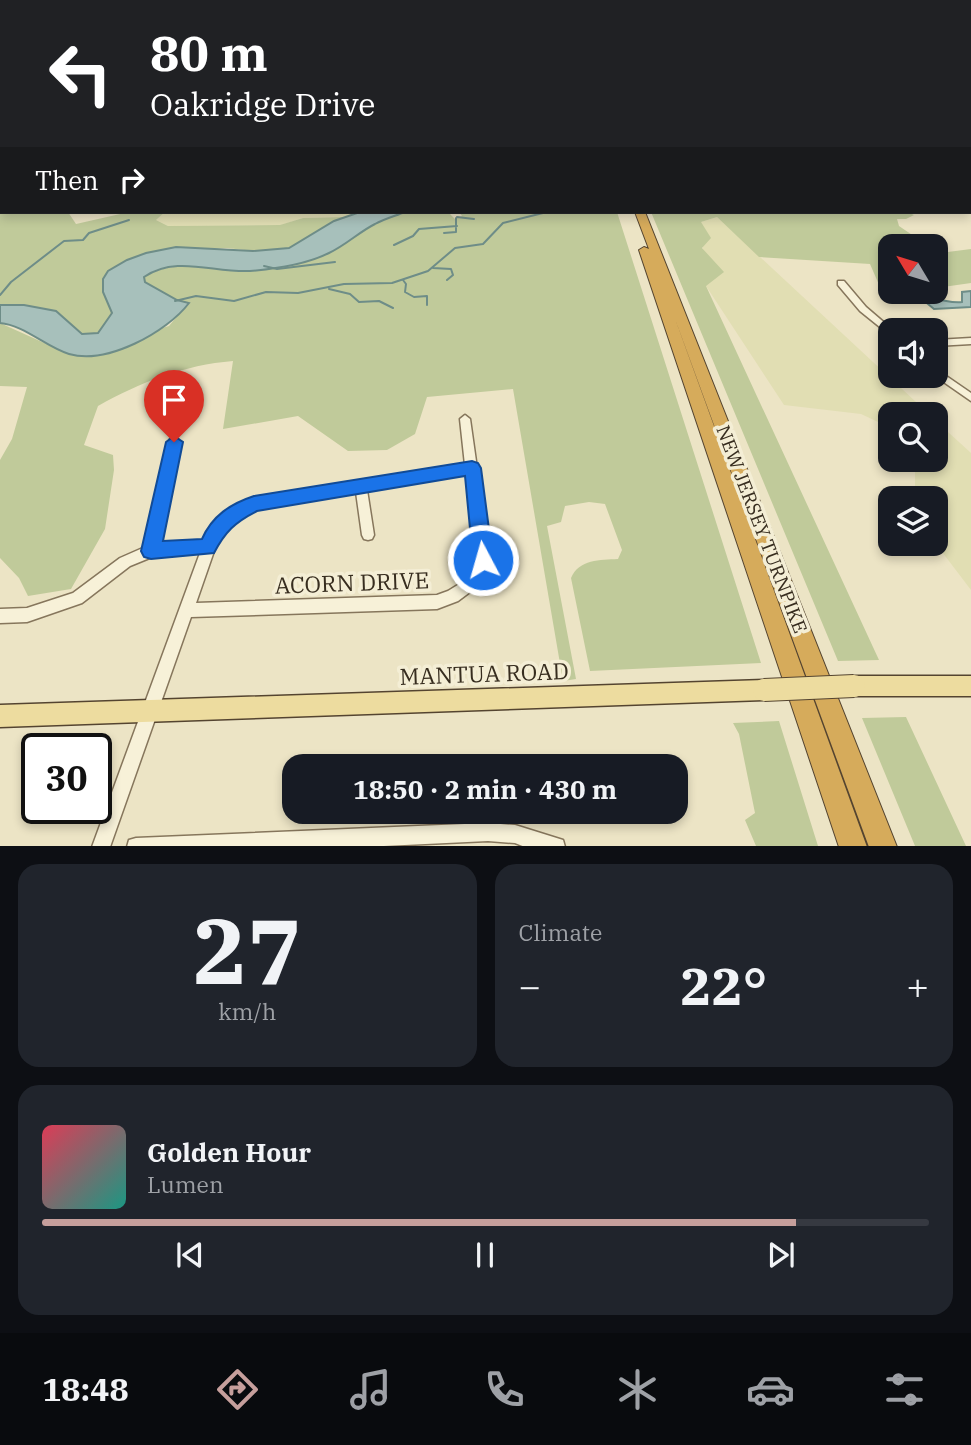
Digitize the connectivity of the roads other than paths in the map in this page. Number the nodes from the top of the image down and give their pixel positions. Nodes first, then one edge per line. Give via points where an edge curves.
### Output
1 (631, 214) edge
2 (641, 214) edge
3 (841, 283) dead end
4 (878, 322) edge
5 (971, 341) edge
6 (948, 342) edge
7 (948, 381) edge
8 (971, 398) edge
9 (465, 419) dead end
10 (174, 442) dead end
11 (472, 468) junction
12 (362, 486) junction
13 (368, 535) dead end
14 (207, 547) junction
15 (151, 551) junction
16 (187, 610) junction
17 (0, 616) edge
18 (971, 686) edge
19 (151, 710) junction
20 (0, 716) edge
21 (101, 846) edge
22 (136, 846) edge
23 (556, 846) edge
24 (853, 846) edge
25 (883, 846) edge

1 - 24 highway, NEW JERSEY TURNPIKE
2 - 25 highway, NEW JERSEY TURNPIKE
3 - 4 street
5 - 6 street
7 - 8 street
9 - 11 street, ACORN DRIVE
10 - 15 street
11 - 12 street
11 - 16 street, ACORN DRIVE via 483,560 476,579 453,598 437,603
12 - 13 street
12 - 14 street via 254,504 216,528
14 - 15 street
14 - 16 street
15 - 17 street via 125,562 77,598 27,615
16 - 19 street
18 - 19 main road, MANTUA ROAD, bridge via 854,685
19 - 20 main road, MANTUA ROAD
19 - 21 street
22 - 23 street via 488,832

